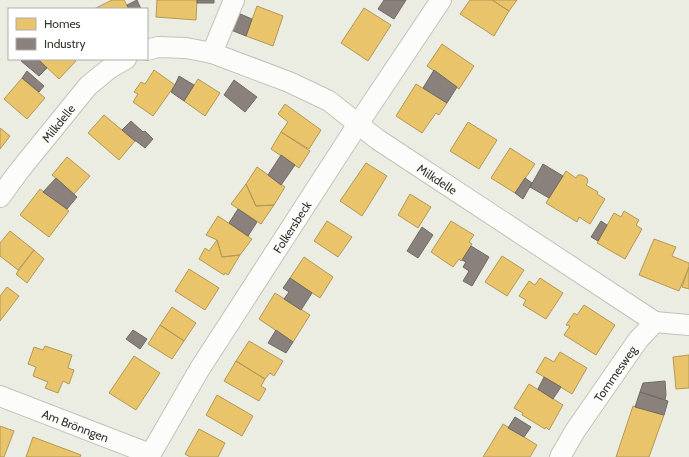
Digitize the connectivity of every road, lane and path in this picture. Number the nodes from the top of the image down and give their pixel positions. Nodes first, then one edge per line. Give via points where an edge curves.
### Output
1 (234, 0) edge
2 (441, 0) edge
3 (148, 50) edge
4 (212, 53) junction
5 (124, 60) edge
6 (358, 124) junction
7 (0, 197) edge
8 (655, 322) junction
9 (689, 325) edge
10 (0, 396) edge
11 (150, 456) edge
12 (560, 457) edge

1 - 4 street
2 - 6 street, Folkersbeck
3 - 4 street, Milkdelle via 158,47 186,48
4 - 6 street, Milkdelle via 289,82 329,101
5 - 7 street, Milkdelle via 88,86
6 - 8 street, Milkdelle
6 - 11 street, Folkersbeck via 199,370
8 - 9 street
8 - 12 street, Tommesweg via 638,340
10 - 11 street, Am Brönngen

